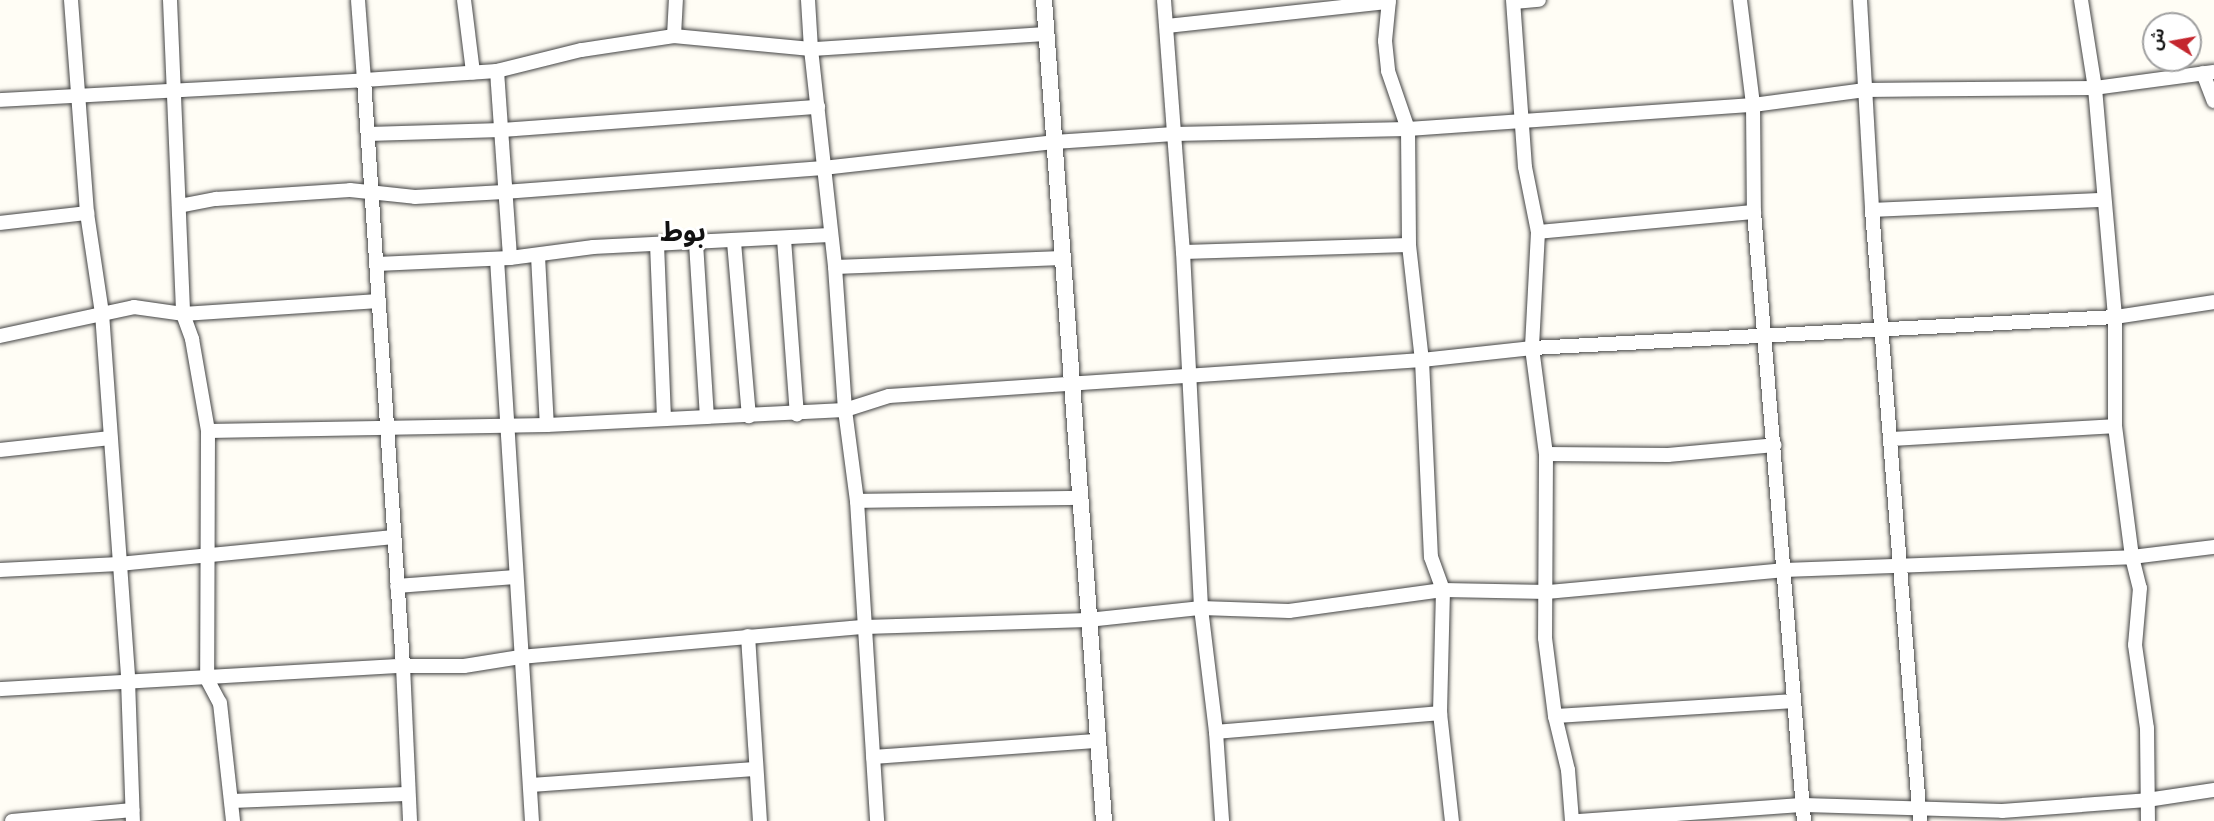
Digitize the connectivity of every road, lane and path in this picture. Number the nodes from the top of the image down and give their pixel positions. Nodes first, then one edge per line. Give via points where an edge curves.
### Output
1 (71, 0) edge
2 (170, 0) edge
3 (357, 0) edge
4 (464, 0) edge
5 (676, 0) edge
6 (808, 0) edge
7 (1044, 0) edge
8 (1164, 0) edge
9 (1539, 0) edge
10 (1740, 0) edge
11 (1860, 0) edge
12 (2081, 0) edge
13 (1389, 1) edge
14 (1513, 1) edge
15 (1167, 26) junction
16 (1046, 34) junction
17 (674, 36) junction
18 (811, 48) junction
19 (497, 71) junction
20 (473, 72) junction
21 (2209, 73) edge
22 (364, 80) junction
23 (2095, 88) junction
24 (174, 90) junction
25 (1865, 90) junction
26 (78, 97) junction
27 (0, 100) edge
28 (2214, 101) edge
29 (1752, 105) junction
30 (818, 107) junction
31 (1522, 119) junction
32 (1408, 129) junction
33 (502, 130) junction
34 (368, 134) junction
35 (1174, 134) junction
36 (1054, 141) junction
37 (824, 168) junction
38 (372, 192) junction
39 (504, 192) junction
40 (2104, 200) junction
41 (179, 207) junction
42 (1872, 210) junction
43 (87, 213) junction
44 (1754, 213) junction
45 (0, 223) edge
46 (1538, 232) junction
47 (830, 235) junction
48 (784, 239) junction
49 (734, 242) junction
50 (696, 243) junction
51 (657, 244) junction
52 (1410, 245) junction
53 (1183, 252) junction
54 (538, 256) junction
55 (503, 258) junction
56 (1062, 258) junction
57 (377, 264) junction
58 (835, 267) junction
59 (379, 301) junction
60 (2214, 303) edge
61 (102, 313) junction
62 (183, 314) junction
63 (2115, 317) junction
64 (1883, 327) junction
65 (1764, 333) junction
66 (0, 336) edge
67 (1532, 348) junction
68 (1422, 360) junction
69 (1189, 374) junction
70 (1072, 382) junction
71 (845, 410) junction
72 (797, 415) junction
73 (749, 416) junction
74 (707, 417) junction
75 (664, 419) junction
76 (389, 425) junction
77 (547, 425) junction
78 (506, 426) junction
79 (2115, 426) junction
80 (208, 431) junction
81 (110, 438) junction
82 (1890, 439) junction
83 (1775, 445) junction
84 (0, 450) edge
85 (1546, 454) junction
86 (1079, 498) junction
87 (857, 501) junction
88 (394, 537) junction
89 (2214, 538) edge
90 (2209, 547) edge
91 (206, 554) junction
92 (2132, 557) junction
93 (119, 564) junction
94 (1899, 566) junction
95 (0, 570) edge
96 (1784, 570) junction
97 (515, 577) junction
98 (398, 586) junction
99 (1443, 590) junction
100 (1548, 592) junction
101 (1201, 608) junction
102 (1088, 620) junction
103 (865, 627) junction
104 (748, 636) junction
105 (520, 657) junction
106 (403, 666) junction
107 (207, 679) junction
108 (128, 680) junction
109 (0, 689) edge
110 (1792, 701) junction
111 (1440, 713) junction
112 (1555, 716) junction
113 (1216, 732) junction
114 (1098, 741) junction
115 (873, 757) junction
116 (754, 769) junction
117 (531, 785) junction
118 (2214, 790) edge
119 (405, 794) junction
120 (2147, 800) junction
121 (232, 801) junction
122 (1804, 805) junction
123 (1919, 814) edge
124 (133, 815) edge
125 (12, 821) edge
126 (233, 821) edge
127 (410, 821) edge
128 (532, 821) edge
129 (760, 821) edge
130 (877, 821) edge
131 (1104, 821) edge
132 (1222, 821) edge
133 (1452, 821) edge
134 (1572, 821) edge
135 (1579, 821) edge
136 (1804, 821) edge
137 (2148, 821) edge

1 - 26 street
2 - 24 street
3 - 22 street
4 - 20 street
5 - 17 street
6 - 18 street
7 - 16 street
8 - 15 street
9 - 14 street
10 - 29 street
11 - 25 street
12 - 23 street
13 - 15 street
13 - 32 street via 1385,40 1388,70
14 - 31 street
15 - 35 street
16 - 18 street
16 - 36 street
17 - 18 street
17 - 19 street via 581,50
18 - 30 street
19 - 20 street
19 - 33 street
20 - 22 street
21 - 23 street
21 - 28 street
22 - 24 street
22 - 34 street
23 - 25 street
23 - 40 street
24 - 26 street
24 - 41 street
25 - 29 street
25 - 42 street
26 - 27 street
26 - 43 street
29 - 31 street
29 - 44 street
30 - 33 street
30 - 37 street
31 - 32 street
31 - 46 street via 1525,167
32 - 35 street
32 - 52 street
33 - 34 street
33 - 39 street
34 - 38 street
35 - 36 street
35 - 53 street
36 - 37 street
36 - 56 street
37 - 39 street
37 - 47 street
38 - 39 street via 415,197
38 - 41 street via 216,199
38 - 57 street
39 - 55 street
40 - 42 street
40 - 63 street
41 - 62 street
42 - 64 street
43 - 45 street
43 - 61 street
44 - 46 street
44 - 65 street
46 - 67 street
47 - 48 street
47 - 58 street
48 - 49 street
48 - 72 street
49 - 50 street
49 - 73 street
50 - 51 street
50 - 74 street
51 - 54 street via 593,247
51 - 75 street
52 - 53 street
52 - 68 street
53 - 69 street
54 - 55 street
54 - 77 street
55 - 57 street
55 - 78 street
56 - 58 street
56 - 70 street
57 - 59 street
58 - 71 street
59 - 62 street
59 - 76 street
60 - 63 street
61 - 62 street via 134,307
61 - 66 street
61 - 81 street
62 - 80 street
63 - 64 street
63 - 79 street
64 - 65 street
64 - 82 street
65 - 67 street
65 - 83 street
67 - 68 street
67 - 85 street
68 - 69 street
68 - 99 street via 1431,557
69 - 70 street
69 - 101 street
70 - 71 street via 889,396
70 - 86 street
71 - 72 street
71 - 87 street
72 - 73 street
73 - 74 street
74 - 75 street
75 - 77 street
76 - 78 street
76 - 80 street
76 - 88 street
77 - 78 street
78 - 97 street
79 - 82 street
79 - 92 street
80 - 91 street
81 - 84 street
81 - 93 street
82 - 94 street
83 - 85 street via 1668,455
83 - 96 street
85 - 100 street via 1543,554
86 - 87 street
86 - 102 street
87 - 103 street
88 - 91 street
88 - 98 street
89 - 90 street
90 - 92 street
91 - 93 street
91 - 107 street
92 - 94 street
92 - 120 street via 2140,588 2135,645 2147,728
93 - 95 street
93 - 108 street
94 - 96 street
94 - 123 street
96 - 100 street
96 - 110 street
97 - 98 street
97 - 105 street
98 - 106 street
99 - 100 street
99 - 101 street via 1289,611
99 - 111 street
100 - 112 street via 1545,638
101 - 102 street
101 - 113 street
102 - 103 street
102 - 114 street
103 - 104 street
103 - 115 street
104 - 105 street
104 - 116 street
105 - 106 street via 464,666
105 - 117 street
106 - 107 street
106 - 119 street
107 - 108 street
107 - 121 street via 220,703
108 - 109 street
108 - 124 street
110 - 112 street
110 - 122 street
111 - 113 street
111 - 133 street
112 - 134 street via 1568,770
113 - 132 street
114 - 115 street
114 - 131 street
115 - 130 street
116 - 117 street
116 - 129 street
117 - 128 street
118 - 120 street
119 - 121 street
119 - 127 street
120 - 123 street
120 - 137 street
121 - 126 street
122 - 123 street
122 - 135 street
122 - 136 street
124 - 125 street

